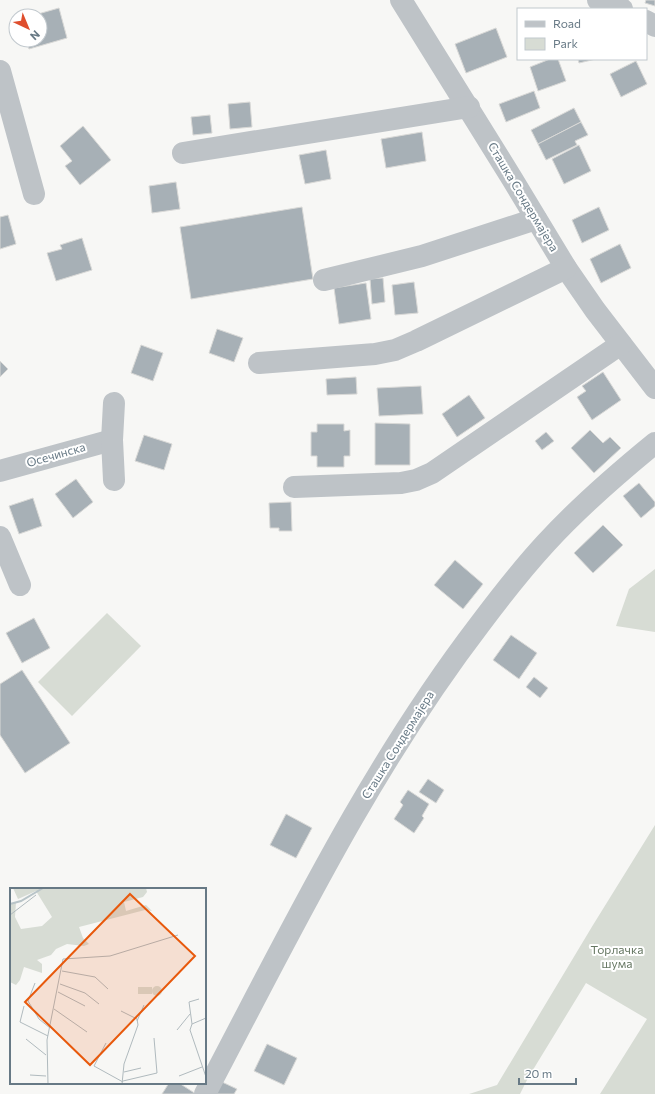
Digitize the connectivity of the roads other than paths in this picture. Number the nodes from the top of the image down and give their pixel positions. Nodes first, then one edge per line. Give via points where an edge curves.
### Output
1 (402, 0) edge
2 (598, 0) edge
3 (620, 8) edge
4 (0, 71) edge
5 (469, 108) junction
6 (183, 153) dead end
7 (34, 194) dead end
8 (536, 219) junction
9 (566, 268) junction
10 (324, 280) dead end
11 (621, 344) junction
12 (259, 363) dead end
13 (655, 388) edge
14 (114, 403) dead end
15 (112, 440) junction
16 (655, 443) edge
17 (0, 471) edge
18 (114, 480) dead end
19 (294, 487) dead end
20 (0, 537) edge
21 (20, 586) dead end
22 (205, 1094) edge

1 - 5 street, Сташка Сондермајера
2 - 3 street
4 - 7 street
5 - 6 street
5 - 8 street, Сташка Сондермајера
8 - 9 street, Сташка Сондермајера
8 - 10 street via 422,256
9 - 11 street, Сташка Сондермајера
9 - 12 street via 394,350 375,354
11 - 13 street, Сташка Сондермајера
11 - 19 street via 432,473 416,480 401,483
14 - 15 street
15 - 17 street, Осечинска
15 - 18 street
16 - 22 street, Сташка Сондермајера via 595,494 546,543 516,576 448,666 385,762 349,824
20 - 21 street

